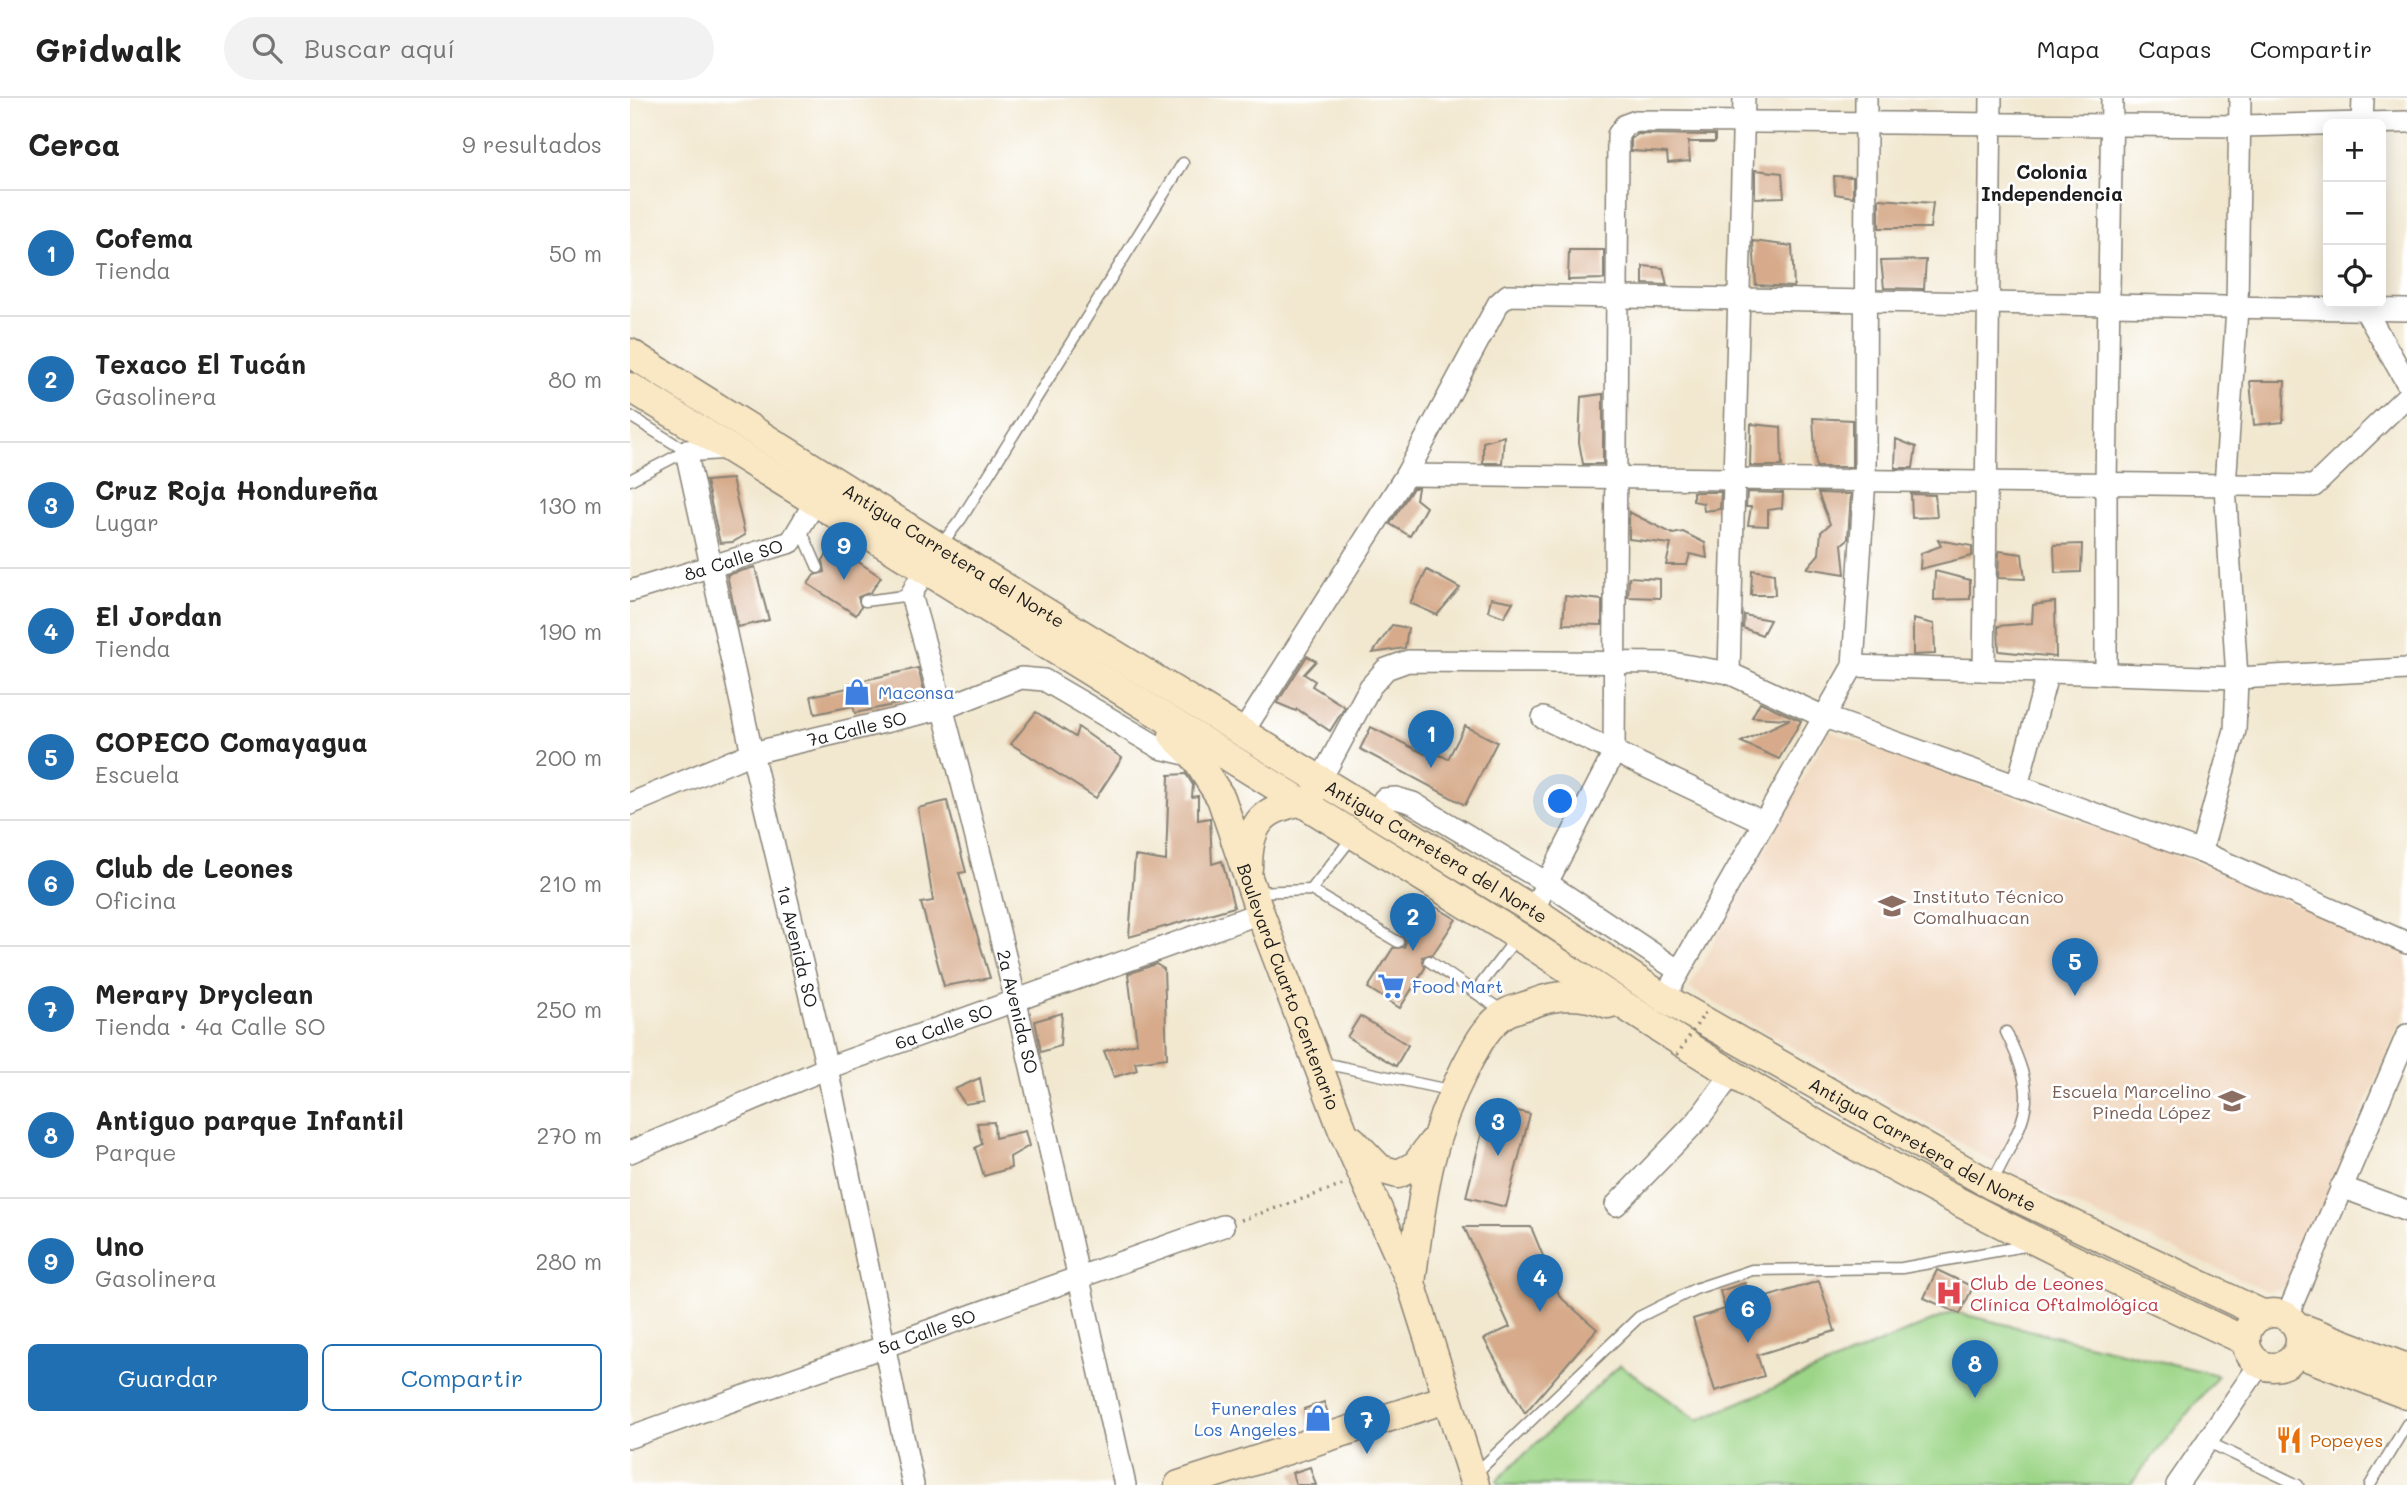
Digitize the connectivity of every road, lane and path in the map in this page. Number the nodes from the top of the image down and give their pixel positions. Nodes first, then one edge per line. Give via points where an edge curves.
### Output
1 (1744, 98) edge
2 (1866, 98) edge
3 (1991, 98) edge
4 (2112, 98) edge
5 (2240, 98) edge
6 (2362, 98) edge
7 (2362, 119) edge
8 (1745, 121) junction
9 (1866, 122) junction
10 (2407, 122) edge
11 (1991, 123) junction
12 (2386, 123) edge
13 (2112, 124) junction
14 (2323, 125) edge
15 (2240, 126) junction
16 (1183, 163) dead end
17 (1619, 298) junction
18 (1740, 300) junction
19 (1867, 303) junction
20 (1989, 305) junction
21 (2323, 306) edge
22 (2110, 307) junction
23 (2363, 308) edge
24 (2386, 308) edge
25 (2237, 309) junction
26 (2407, 310) edge
27 (630, 353) edge
28 (2407, 383) edge
29 (630, 387) edge
30 (2407, 396) edge
31 (630, 415) edge
32 (728, 448) junction
33 (686, 451) junction
34 (796, 457) junction
35 (1406, 475) junction
36 (1618, 476) junction
37 (1735, 477) junction
38 (1865, 478) junction
39 (630, 480) edge
40 (1987, 480) junction
41 (2105, 484) junction
42 (2225, 486) junction
43 (816, 502) junction
44 (800, 527) junction
45 (939, 547) junction
46 (711, 567) junction
47 (818, 568) dead end
48 (916, 582) junction
49 (630, 591) edge
50 (865, 601) dead end
51 (1617, 664) junction
52 (1853, 666) junction
53 (2407, 669) edge
54 (1984, 670) junction
55 (2048, 672) junction
56 (1729, 673) junction
57 (2106, 674) junction
58 (2236, 678) junction
59 (1143, 706) junction
60 (943, 708) junction
61 (1822, 716) junction
62 (1543, 718) dead end
63 (1243, 732) junction
64 (752, 752) junction
65 (1614, 753) junction
66 (1194, 755) junction
67 (1321, 779) junction
68 (2017, 786) junction
69 (1345, 795) junction
70 (1299, 802) junction
71 (630, 804) edge
72 (1376, 813) junction
73 (1763, 822) junction
74 (1354, 835) junction
75 (2201, 852) junction
76 (1547, 883) junction
77 (1311, 890) junction
78 (1254, 893) junction
79 (1533, 910) junction
80 (1518, 936) junction
81 (1398, 942) dead end
82 (2407, 943) edge
83 (1429, 961) dead end
84 (1679, 971) junction
85 (1475, 992) junction
86 (1664, 998) junction
87 (1015, 1000) junction
88 (1707, 1008) dead end
89 (1506, 1013) junction
90 (1647, 1021) junction
91 (2006, 1032) dead end
92 (2407, 1035) edge
93 (1677, 1055) dead end
94 (1317, 1062) junction
95 (827, 1068) junction
96 (1733, 1072) junction
97 (2400, 1073) edge
98 (1453, 1091) junction
99 (1343, 1131) junction
100 (1433, 1141) junction
101 (630, 1152) edge
102 (1362, 1179) junction
103 (1991, 1185) junction
104 (2341, 1187) junction
105 (1616, 1205) dead end
106 (2407, 1211) edge
107 (1223, 1226) joint
108 (2038, 1244) junction
109 (1078, 1278) junction
110 (1411, 1283) junction
111 (2286, 1327) junction
112 (884, 1346) junction
113 (2253, 1352) junction
114 (2407, 1368) edge
115 (2407, 1395) edge
116 (1446, 1399) junction
117 (2407, 1424) edge
118 (630, 1437) edge
119 (2208, 1442) junction
120 (1474, 1481) edge
121 (913, 1485) edge
122 (1125, 1485) edge
123 (1179, 1485) edge
124 (2177, 1485) edge
125 (2298, 1485) edge
126 (2370, 1485) edge

1 - 8 street
2 - 9 street
3 - 11 street
4 - 13 street
5 - 15 street
6 - 7 street
8 - 9 street
8 - 17 street via 1636,121 1625,125 1618,135
8 - 18 street
9 - 11 street
9 - 19 street
10 - 12 street
11 - 13 street
11 - 20 street
13 - 15 street
13 - 22 street
14 - 15 street
15 - 25 street
16 - 45 lane via 961,519
17 - 18 street
17 - 35 street via 1508,296 1498,304
17 - 36 street
18 - 19 street
18 - 37 street
19 - 20 street
19 - 38 street
20 - 22 street
20 - 40 street
21 - 25 street
22 - 25 street
22 - 41 street
23 - 28 street
24 - 26 street
25 - 42 street
27 - 34 main road, Antigua Carretera del Norte
29 - 32 main road, Antigua Carretera del Norte
30 - 42 street via 2314,486
31 - 33 lane
32 - 33 street
32 - 34 main road
32 - 43 main road, Antigua Carretera del Norte
33 - 39 lane
33 - 46 street, 1a Avenida SO
34 - 45 main road, Antigua Carretera del Norte
35 - 36 street
35 - 63 street
36 - 37 street
36 - 51 street
37 - 38 street
37 - 56 street
38 - 40 street
38 - 52 street
40 - 41 street
40 - 54 street
41 - 42 street
41 - 57 street
42 - 58 street
43 - 44 street, 8a Calle SO
43 - 48 main road, Antigua Carretera del Norte
44 - 46 street, 8a Calle SO via 791,542
44 - 47 lane
45 - 48 street
45 - 63 main road, Antigua Carretera del Norte
46 - 49 street, 8a Calle SO
46 - 64 street, 1a Avenida SO
48 - 50 lane
48 - 59 main road, Antigua Carretera del Norte
48 - 60 street, 2a Avenida SO
51 - 56 street via 1673,663
51 - 65 street
51 - 67 street via 1408,661 1386,669 1370,687
52 - 54 street
52 - 61 street
53 - 58 street
54 - 55 street
55 - 57 street
55 - 68 street
56 - 61 street
57 - 58 street
58 - 75 street via 2235,730
59 - 66 main road, Boulevard Cuarto Centenario
59 - 70 main road, Antigua Carretera del Norte
60 - 64 street, 7a Calle SO
60 - 66 street, 7a Calle SO via 1021,678 1044,680 1160,748
60 - 87 street, 2a Avenida SO
61 - 68 street
61 - 73 street
62 - 65 street
63 - 67 main road, Antigua Carretera del Norte
64 - 71 street, 7a Calle SO
64 - 95 street, 1a Avenida SO
65 - 73 street
65 - 76 street
66 - 78 main road, Boulevard Cuarto Centenario via 1221,798
67 - 69 main road, Antigua Carretera del Norte
68 - 75 street
69 - 70 main road
69 - 72 main road, Antigua Carretera del Norte
70 - 74 main road, Antigua Carretera del Norte
70 - 78 main road via 1276,807 1257,822 1248,844
72 - 76 street via 1384,799 1413,803
72 - 79 main road, Antigua Carretera del Norte
73 - 84 street
74 - 77 lane
74 - 80 main road, Antigua Carretera del Norte
75 - 82 street
76 - 79 street
76 - 84 street
77 - 78 lane
77 - 81 lane
78 - 87 street, 6a Calle SO
78 - 94 main road, Boulevard Cuarto Centenario
79 - 86 main road, Antigua Carretera del Norte
80 - 85 lane
80 - 90 main road, Antigua Carretera del Norte
83 - 85 lane
84 - 86 street
85 - 89 lane
86 - 103 main road, Antigua Carretera del Norte
87 - 95 street, 6a Calle SO
87 - 109 street, 2a Avenida SO
88 - 93 path, bridge
89 - 90 main road, Boulevard Cuarto Centenario via 1568,995 1593,997
89 - 98 main road, Boulevard Cuarto Centenario via 1490,1025
90 - 96 main road, Antigua Carretera del Norte
91 - 103 lane via 2028,1090 2024,1116
92 - 97 street
94 - 98 lane
94 - 99 main road, Boulevard Cuarto Centenario
95 - 101 street, 6a Calle SO
95 - 112 street, 1a Avenida SO
96 - 105 street via 1698,1120
96 - 108 main road, Antigua Carretera del Norte via 1872,1156
97 - 104 street
98 - 100 main road, Boulevard Cuarto Centenario
99 - 100 main road via 1380,1168 1398,1174 1416,1165
99 - 102 main road, Boulevard Cuarto Centenario
100 - 110 main road, Boulevard Cuarto Centenario
102 - 107 path
102 - 110 main road, Boulevard Cuarto Centenario
103 - 111 main road, Antigua Carretera del Norte
104 - 106 street
104 - 111 street
107 - 109 street, 5a Calle SO
108 - 113 main road, Antigua Carretera del Norte
108 - 120 lane via 1902,1268 1752,1270 1695,1289 1639,1317
109 - 112 street, 5a Calle SO
109 - 122 street, 2a Avenida SO
110 - 116 main road, Boulevard Cuarto Centenario
111 - 113 main road via 2251,1324
111 - 113 main road via 2285,1365 2268,1367
111 - 114 main road, Antigua Carretera del Norte
111 - 115 main road, Antigua Carretera del Norte
112 - 118 street, 5a Calle SO
112 - 121 street, 1a Avenida SO
113 - 119 street
116 - 120 main road, Boulevard Cuarto Centenario
116 - 123 main road
117 - 126 lane
119 - 124 street
119 - 125 lane

